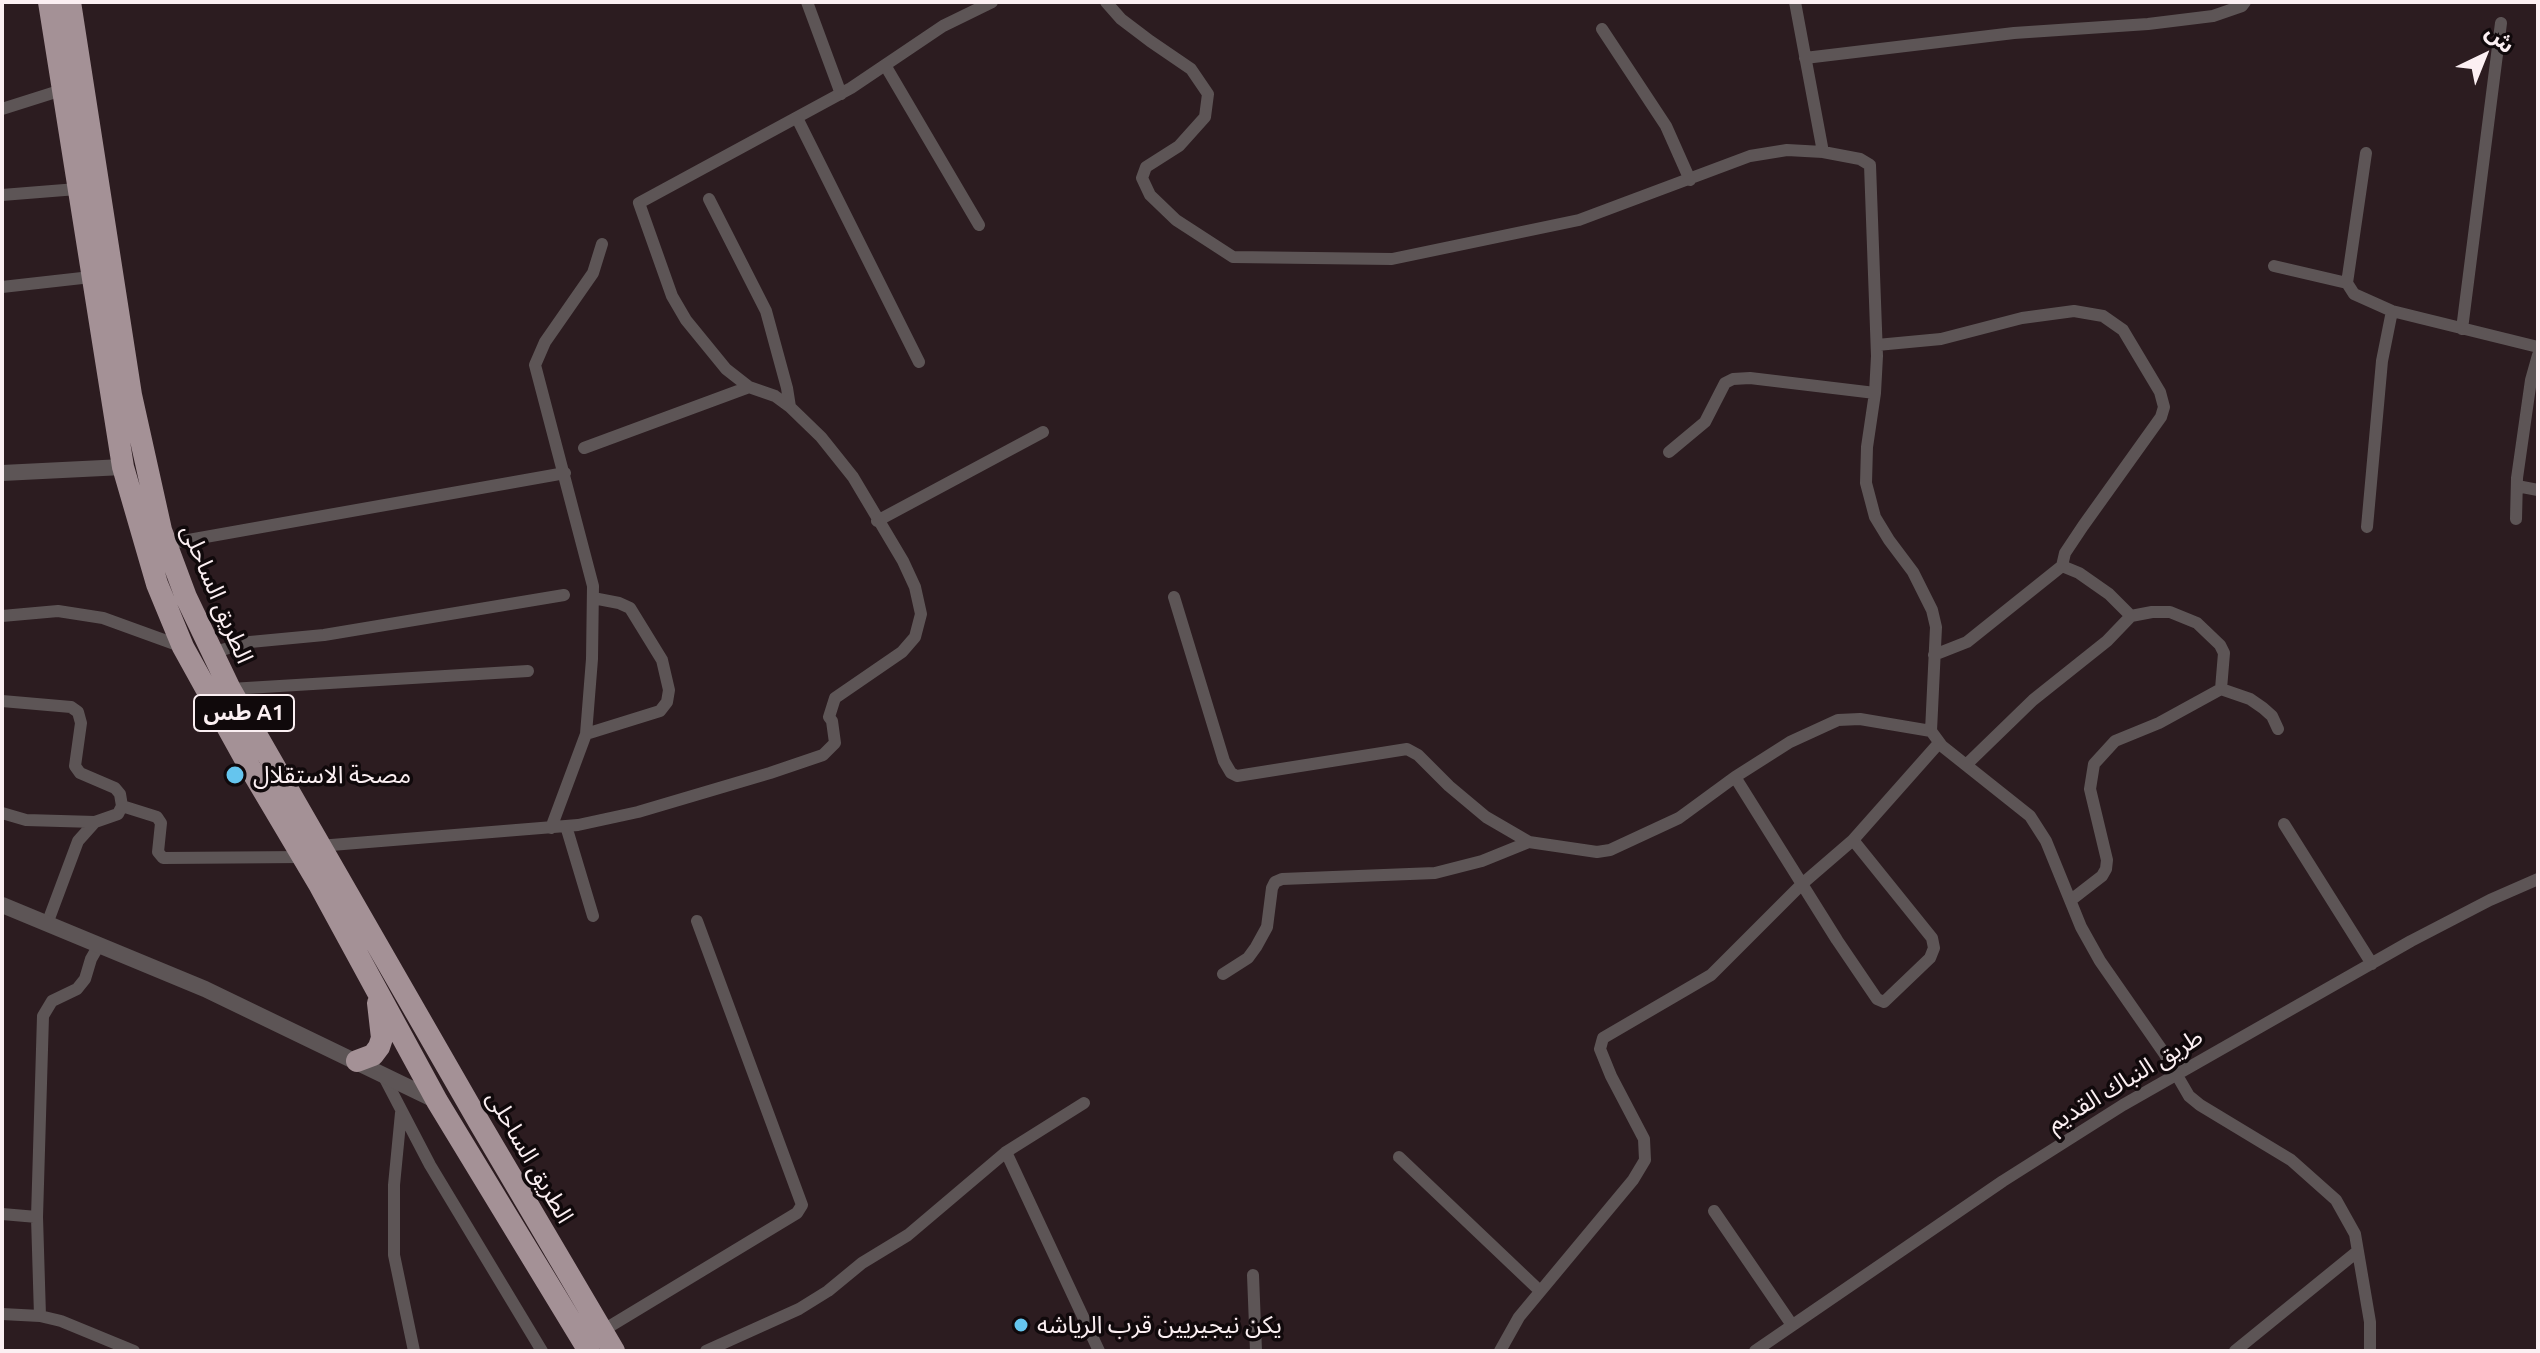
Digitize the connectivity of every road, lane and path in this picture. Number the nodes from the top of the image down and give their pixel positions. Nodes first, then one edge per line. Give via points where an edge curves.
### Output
1 (49, 2) edge
2 (70, 2) edge
3 (807, 2) edge
4 (992, 2) edge
5 (1106, 2) edge
6 (1795, 2) edge
7 (2245, 2) edge
8 (2501, 23) dead end
9 (1602, 29) dead end
10 (1805, 58) junction
11 (885, 65) junction
12 (62, 90) junction
13 (841, 94) junction
14 (2, 109) edge
15 (797, 118) junction
16 (1823, 152) junction
17 (2366, 153) dead end
18 (1690, 180) junction
19 (77, 189) junction
20 (2, 195) edge
21 (709, 199) dead end
22 (979, 225) dead end
23 (602, 244) dead end
24 (2274, 266) dead end
25 (91, 277) junction
26 (2347, 283) junction
27 (2, 287) edge
28 (2392, 311) junction
29 (2462, 329) junction
30 (1877, 345) junction
31 (2538, 347) edge
32 (2538, 355) edge
33 (919, 362) dead end
34 (749, 387) junction
35 (1875, 393) junction
36 (790, 407) junction
37 (1043, 432) dead end
38 (584, 448) dead end
39 (1669, 452) dead end
40 (123, 467) junction
41 (2, 473) edge
42 (565, 473) junction
43 (2517, 486) junction
44 (2538, 490) edge
45 (2516, 519) dead end
46 (877, 521) junction
47 (2367, 527) dead end
48 (166, 544) junction
49 (2062, 566) junction
50 (564, 595) dead end
51 (1174, 597) dead end
52 (593, 598) junction
53 (2, 616) edge
54 (2131, 616) junction
55 (183, 647) junction
56 (211, 653) junction
57 (1934, 655) junction
58 (528, 671) dead end
59 (230, 689) junction
60 (2221, 689) junction
61 (2, 701) edge
62 (2278, 729) dead end
63 (586, 734) junction
64 (1935, 737) junction
65 (1966, 765) junction
66 (1735, 777) junction
67 (122, 806) junction
68 (2, 813) edge
69 (95, 822) junction
70 (2284, 824) dead end
71 (566, 826) junction
72 (551, 828) junction
73 (1853, 840) junction
74 (1529, 842) junction
75 (311, 852) junction
76 (2538, 879) edge
77 (1802, 884) junction
78 (2071, 900) junction
79 (2, 905) edge
80 (593, 916) dead end
81 (697, 921) dead end
82 (47, 924) junction
83 (99, 945) junction
84 (2372, 964) junction
85 (1223, 974) dead end
86 (376, 990) junction
87 (379, 1047) junction
88 (357, 1061) junction
89 (382, 1073) junction
90 (2176, 1076) junction
91 (437, 1101) junction
92 (1084, 1103) dead end
93 (401, 1110) junction
94 (1006, 1152) junction
95 (1399, 1157) dead end
96 (1714, 1211) dead end
97 (2, 1214) edge
98 (37, 1217) junction
99 (2358, 1251) junction
100 (1253, 1275) dead end
101 (1540, 1291) junction
102 (2, 1314) edge
103 (40, 1316) junction
104 (1792, 1325) junction
105 (602, 1331) junction
106 (134, 1351) edge
107 (414, 1351) edge
108 (542, 1351) edge
109 (589, 1351) edge
110 (614, 1351) edge
111 (706, 1351) edge
112 (1099, 1351) edge
113 (1256, 1351) edge
114 (1500, 1351) edge
115 (1755, 1351) edge
116 (2235, 1351) edge
117 (2370, 1351) edge

1 - 12 highway, الطريق الساحلى / طس A1
2 - 48 highway, الطريق الساحلى / طس A1 via 131,395
3 - 13 street
4 - 11 street via 943,26
5 - 18 street via 1121,19 1191,69 1208,94 1205,117 1179,146 1146,167 1142,178 1150,195 1176,220 1233,257 1392,259 1579,220
6 - 10 street
7 - 10 street via 2213,16
8 - 29 street
9 - 18 street via 1666,126
10 - 16 street
11 - 13 street
11 - 22 street
12 - 14 street
12 - 19 highway, الطريق الساحلى / طس A1
13 - 15 street
15 - 33 street
15 - 34 street via 639,203 672,296 686,320 726,369
16 - 18 street via 1750,156
16 - 30 street via 1870,165
17 - 26 street
19 - 20 street
19 - 25 highway, الطريق الساحلى / طس A1
21 - 36 street via 766,311
23 - 42 street via 593,273 535,365
24 - 26 street
25 - 27 street
25 - 40 highway, الطريق الساحلى / طس A1
26 - 28 street via 2354,294
28 - 29 street
28 - 47 street via 2382,361
29 - 31 street
30 - 35 street
30 - 49 street via 1941,339 2074,311 2103,316 2123,330 2164,407 2065,553
32 - 43 street
34 - 36 street
34 - 38 street
35 - 39 street via 1733,379 1725,383 1705,422
35 - 57 street via 1867,447 1870,501 1932,610
36 - 46 street via 853,477
37 - 46 street
40 - 41 street
40 - 55 highway, الطريق الساحلى / طس A1 via 157,584
42 - 48 street
42 - 52 street
43 - 44 street
43 - 45 street
46 - 71 street via 903,561 921,614 915,637 902,652 835,698 829,710 835,735 832,748 638,812
48 - 56 highway, الطريق الساحلى / طس A1
49 - 54 street via 2109,594
49 - 57 street via 1967,642
50 - 56 street via 324,635 250,642
51 - 74 street via 1231,773 1407,749 1486,817
52 - 63 street
52 - 63 street via 630,608 662,660 669,690 660,711
53 - 55 street via 58,611 103,618
54 - 60 street via 2170,612 2197,623 2224,653
54 - 65 street
55 - 75 highway, الطريق الساحلى / طس A1
56 - 59 highway, الطريق الساحلى / طس A1
57 - 64 street
58 - 59 street
59 - 75 highway, الطريق الساحلى / طس A1
60 - 62 street via 2256,703
60 - 78 street via 2115,741 2094,764 2090,789 2106,869
61 - 67 street via 66,705 78,712 75,766 115,788
63 - 72 street
64 - 65 street
64 - 66 street via 1860,719 1838,720
64 - 73 street
65 - 78 street via 2030,816
66 - 74 street via 1679,818 1610,850
66 - 77 street
67 - 69 street via 118,814
67 - 75 street via 157,817 158,852 163,858
68 - 69 street via 26,820
69 - 82 street via 78,841
70 - 84 street
71 - 72 street
71 - 80 street
72 - 75 street
73 - 77 street
73 - 77 street via 1932,938 1930,958 1888,1000 1877,999
74 - 85 street via 1435,873 1275,882 1267,927 1256,947
75 - 86 highway, الطريق الساحلى / طس A1
75 - 105 highway, الطريق الساحلى / طس A1
76 - 84 street, طريق النباك القديم
77 - 101 street via 1711,975 1603,1038 1600,1049 1644,1139 1645,1160
78 - 90 street via 2100,961
79 - 82 street
81 - 105 street via 802,1205 797,1213
82 - 83 street
83 - 88 street
83 - 98 street via 85,979 52,1001 43,1016
84 - 90 street, طريق النباك القديم
86 - 87 highway
86 - 91 highway, الطريق الساحلى / طس A1
87 - 88 highway
87 - 89 street
88 - 89 street
89 - 91 street
89 - 93 street
90 - 99 street via 2200,1105 2291,1160 2336,1200
90 - 104 street, طريق النباك القديم via 2040,1156
91 - 109 highway, الطريق الساحلى / طس A1
92 - 94 street
93 - 107 street via 394,1255
93 - 108 street
94 - 111 street via 908,1235 828,1291
94 - 112 street
95 - 101 street
96 - 104 street
97 - 98 street
98 - 103 street
99 - 116 street
99 - 117 street
100 - 113 street
101 - 114 street
102 - 103 street
103 - 106 street
104 - 115 street, طريق النباك القديم
105 - 110 highway, الطريق الساحلى / طس A1

